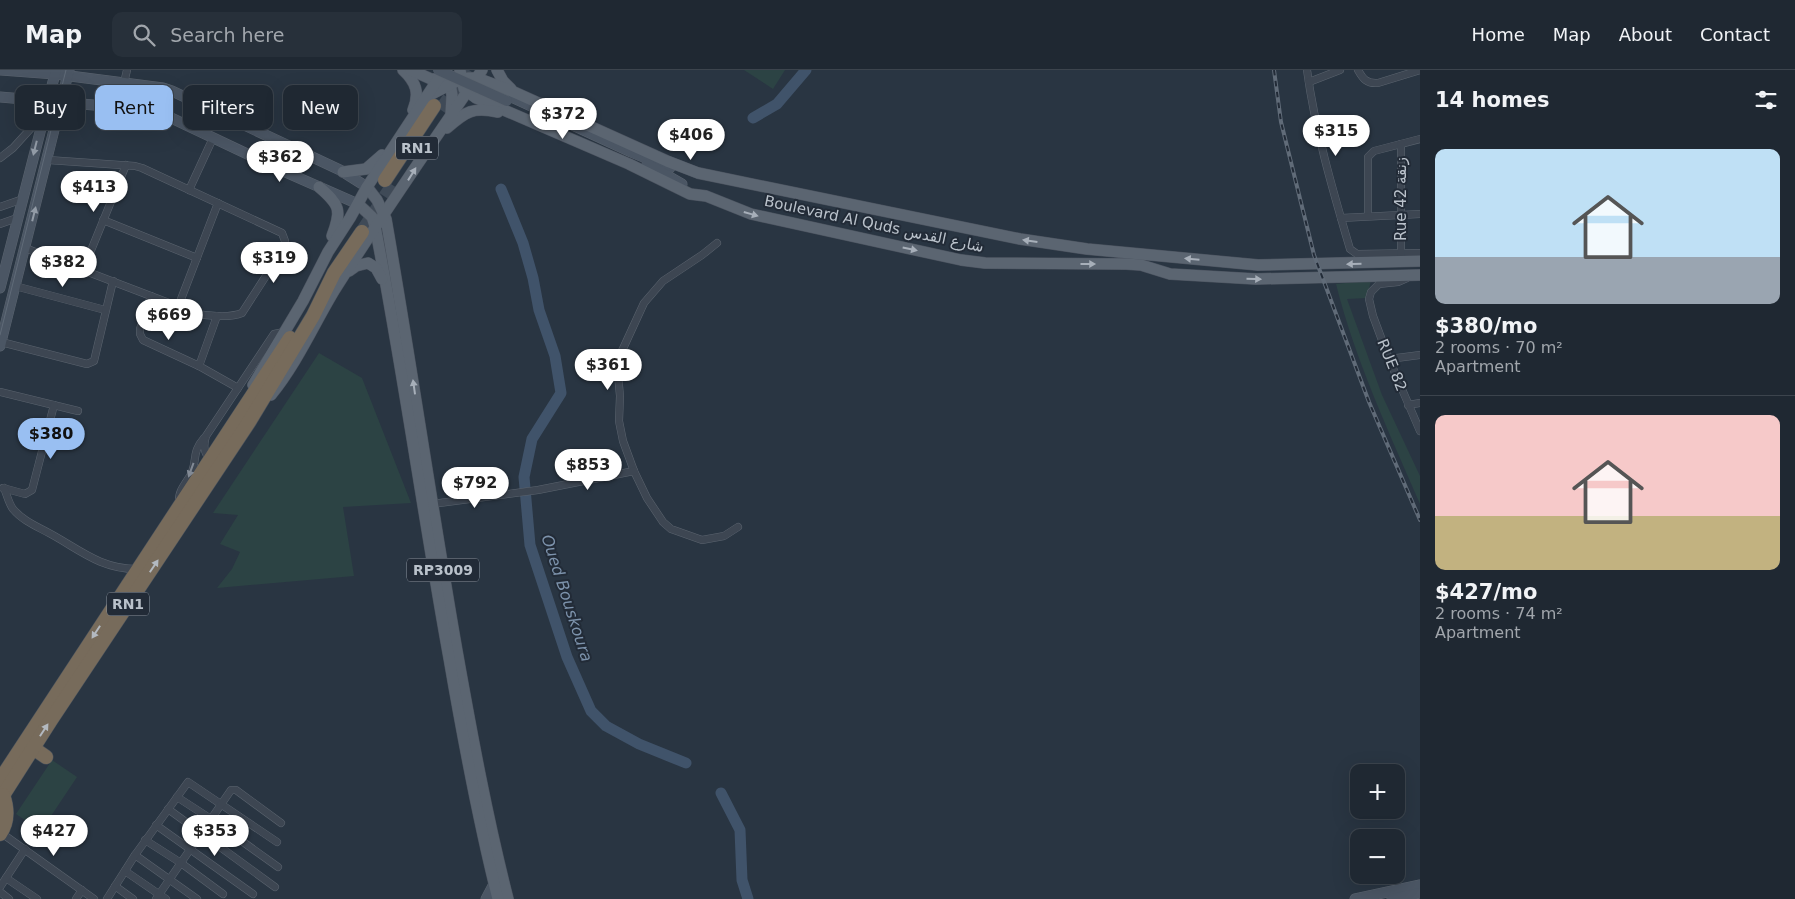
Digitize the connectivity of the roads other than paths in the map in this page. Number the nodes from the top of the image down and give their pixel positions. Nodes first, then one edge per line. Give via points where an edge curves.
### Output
1 (1, 70) edge
2 (126, 70) edge
3 (403, 70) edge
4 (411, 70) edge
5 (497, 70) edge
6 (1307, 70) edge
7 (1340, 70) edge
8 (1358, 70) edge
9 (1420, 70) edge
10 (55, 72) edge
11 (68, 73) edge
12 (478, 73) edge
13 (450, 75) edge
14 (1308, 82) junction
15 (124, 83) junction
16 (51, 85) edge
17 (467, 93) junction
18 (510, 96) junction
19 (0, 97) edge
20 (15, 98) edge
21 (85, 105) edge
22 (441, 106) junction
23 (521, 117) junction
24 (406, 128) junction
25 (30, 130) edge
26 (40, 130) edge
27 (55, 130) edge
28 (212, 138) junction
29 (1420, 139) edge
30 (398, 140) junction
31 (431, 142) junction
32 (1401, 144) junction
33 (630, 154) junction
34 (0, 158) edge
35 (48, 160) junction
36 (126, 165) junction
37 (343, 172) junction
38 (747, 184) junction
39 (319, 187) junction
40 (389, 187) junction
41 (189, 190) junction
42 (706, 196) junction
43 (23, 199) junction
44 (218, 204) junction
45 (358, 204) junction
46 (0, 207) edge
47 (375, 208) junction
48 (1401, 214) junction
49 (1420, 214) edge
50 (1368, 216) junction
51 (17, 218) junction
52 (1341, 218) junction
53 (103, 220) junction
54 (0, 224) edge
55 (355, 226) junction
56 (390, 239) junction
57 (717, 243) dead end
58 (25, 248) junction
59 (328, 251) junction
60 (1420, 253) edge
61 (1401, 254) junction
62 (196, 258) junction
63 (1420, 261) edge
64 (83, 270) junction
65 (347, 273) junction
66 (1415, 275) edge
67 (113, 281) junction
68 (15, 286) junction
69 (0, 288) edge
70 (387, 292) junction
71 (151, 296) junction
72 (178, 307) junction
73 (105, 310) junction
74 (217, 316) junction
75 (284, 332) junction
76 (0, 344) edge
77 (1420, 355) edge
78 (1389, 359) junction
79 (199, 366) junction
80 (238, 388) junction
81 (0, 392) edge
82 (1420, 403) edge
83 (54, 405) junction
84 (1408, 405) junction
85 (78, 412) dead end
86 (244, 419) junction
87 (1420, 431) edge
88 (206, 436) junction
89 (209, 459) junction
90 (634, 471) junction
91 (2, 488) edge
92 (180, 504) junction
93 (432, 504) junction
94 (738, 527) dead end
95 (137, 569) junction
96 (33, 748) junction
97 (46, 757) dead end
98 (2, 786) edge
99 (176, 797) junction
100 (221, 804) junction
101 (168, 809) junction
102 (211, 819) junction
103 (281, 823) dead end
104 (156, 825) junction
105 (0, 833) edge
106 (201, 833) junction
107 (145, 840) junction
108 (277, 842) dead end
109 (25, 849) junction
110 (191, 849) junction
111 (135, 855) junction
112 (181, 863) junction
113 (278, 867) dead end
114 (125, 871) junction
115 (6, 878) junction
116 (169, 879) junction
117 (498, 879) junction
118 (1420, 885) edge
119 (115, 886) junction
120 (0, 887) edge
121 (275, 887) dead end
122 (82, 890) junction
123 (0, 892) edge
124 (1420, 893) edge
125 (223, 894) dead end
126 (253, 894) dead end
127 (158, 897) edge
128 (9, 899) edge
129 (37, 899) edge
130 (76, 899) edge
131 (94, 899) edge
132 (107, 899) edge
133 (133, 899) edge
134 (166, 899) edge
135 (196, 899) edge
136 (486, 899) edge
137 (498, 899) edge
138 (508, 899) edge
139 (1354, 899) edge
140 (1392, 899) edge

1 - 10 main road
2 - 15 street
3 - 24 main road via 417,89
4 - 13 main road via 431,79
5 - 18 main road
6 - 14 street
7 - 14 street
8 - 9 street via 1367,82 1378,83
10 - 11 main road
10 - 16 main road
11 - 15 main road
12 - 13 main road
12 - 17 main road
12 - 18 main road, Boulevard Al Quds شارع القدس
13 - 17 main road
13 - 18 main road
13 - 22 main road
13 - 22 main road
14 - 52 street
15 - 37 main road via 172,91
17 - 22 main road
17 - 23 main road, Boulevard Al Quds شارع القدس
18 - 33 main road
18 - 38 main road, Boulevard Al Quds شارع القدس via 698,173
19 - 20 main road
21 - 28 main road via 152,111
22 - 24 main road
22 - 31 main road
22 - 40 highway, RN1
23 - 31 main road via 471,110
23 - 42 main road, Boulevard Al Quds شارع القدس via 690,194
24 - 30 main road
25 - 34 street
26 -> 43 main road
27 - 35 main road
28 - 39 main road
28 - 41 street
29 - 32 street
30 - 37 main road via 370,166
30 - 40 main road
40 -> 31 main road
32 - 48 street, Rue 42 زنقة
32 - 50 street via 1374,151 1368,157
33 - 38 main road via 694,175
33 - 42 main road
35 - 36 street
58 -> 35 main road
36 - 41 street via 142,168
36 - 53 street
37 - 47 main road
63 -> 38 main road, Boulevard Al Quds شارع القدس via 1258,265 1087,249 1020,240
39 - 45 main road
39 - 59 main road via 332,198 339,213
40 - 47 main road
40 - 47 main road
40 - 56 main road
41 - 44 street
42 -> 66 main road, Boulevard Al Quds شارع القدس via 751,214 985,263 1126,264 1170,274 1256,279
43 - 46 street
43 - 51 main road
44 - 62 street
44 - 74 street via 282,233 285,241 284,248 242,313
45 - 47 main road
45 - 47 main road
45 - 55 main road
47 - 55 main road via 361,215
47 - 56 main road
47 - 65 main road
47 - 70 main road, RP3009
48 - 49 street
48 - 50 street
48 - 61 street, Rue 42 زنقة
50 - 52 street
51 - 54 street
51 - 69 main road
52 - 61 street via 1356,254
53 - 62 street
53 - 64 street
55 - 59 main road
55 - 86 highway, RN1
93 -> 56 main road, RP3009
57 - 90 street via 662,281 639,312 621,353 618,364 619,421
58 - 64 street
58 - 68 main road
59 - 75 main road
60 - 61 street
62 - 72 street
64 - 67 street
65 - 70 main road via 362,264 372,265 380,273
65 - 86 main road via 282,382
66 - 78 street, RUE 82 via 1398,282 1380,284 1371,292 1373,316
67 - 71 street
67 - 73 street
68 - 73 street
68 - 76 main road
70 - 117 main road, RP3009 via 464,744 485,849
71 - 72 street
71 - 79 street via 140,329 141,339
72 - 74 street
73 - 76 street via 92,363
74 - 79 street
75 - 80 street via 274,334
75 - 86 main road via 256,377
77 - 78 street
78 - 84 street, RUE 82
79 - 80 street
80 - 88 street
81 - 83 street
82 - 84 street
83 - 85 street
83 - 91 street via 32,490 25,494
84 - 87 street, RUE 82
86 - 89 highway, RN1
96 -> 86 highway, RN1
88 - 89 street via 203,445
88 -> 92 street via 199,443 192,471 178,498
89 - 92 highway, RN1
90 - 93 street via 538,490
90 - 94 street via 657,514 671,529 702,540 724,536
91 - 95 street via 11,508 41,530 93,559 120,569
92 - 95 highway, RN1
93 - 117 main road, RP3009
95 -> 98 highway, RN1
96 - 97 highway
96 - 98 highway, RN1
98 - 105 highway via 7,814
99 - 100 street via 190,782
99 - 101 street
99 - 102 street
100 - 102 street
100 - 103 street via 231,790 236,790
100 - 108 street
101 - 104 street
101 - 106 street
102 - 106 street
102 - 113 street
104 - 107 street
104 - 110 street
105 - 109 street
106 - 110 street
106 - 121 street
107 - 111 street
107 - 112 street
109 - 115 street
109 - 122 street
110 - 112 street
110 - 126 street
111 - 114 street
111 - 116 street
112 - 116 street
112 - 125 street
114 - 119 street
114 - 127 street
115 - 120 street
115 - 129 street
116 - 127 street
116 - 135 street
117 - 136 main road
117 - 137 main road, RP3009
117 - 138 main road, RP3009
118 - 139 main road
119 - 132 street
119 - 133 street
122 - 130 street
122 - 131 street
123 - 128 street
124 - 140 main road
127 - 134 street

